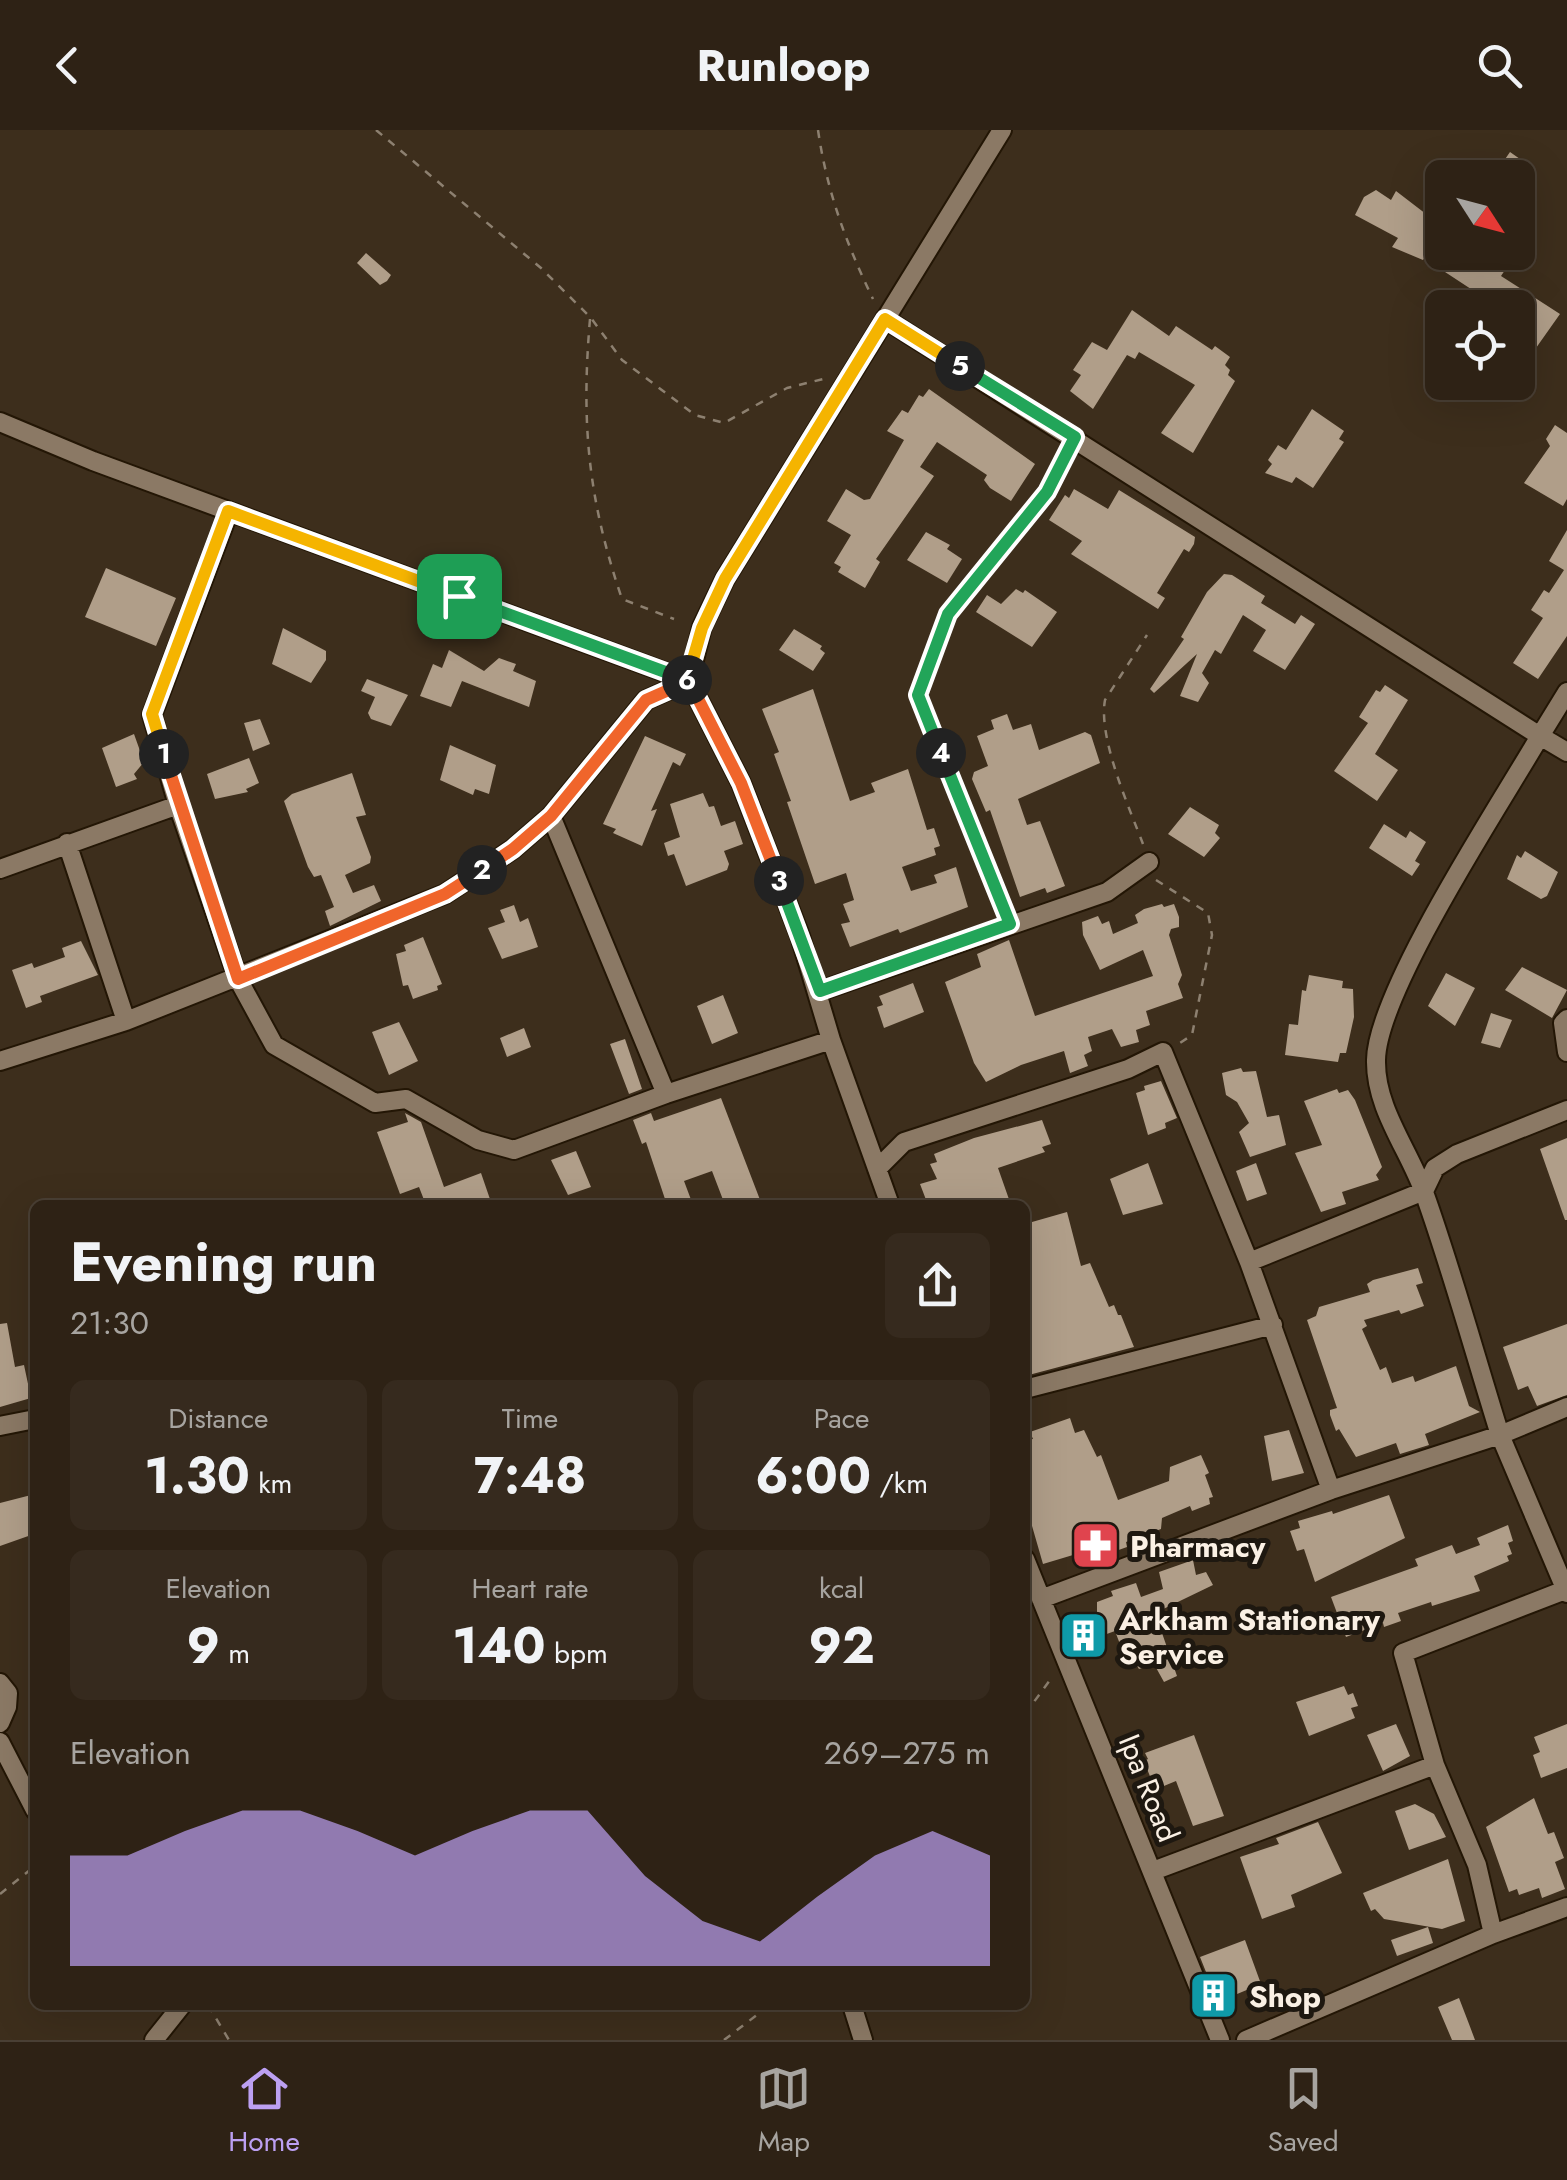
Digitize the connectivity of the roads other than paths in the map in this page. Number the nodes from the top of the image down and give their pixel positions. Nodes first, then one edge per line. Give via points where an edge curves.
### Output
1 (1002, 130) edge
2 (885, 319) junction
3 (0, 422) edge
4 (228, 511) junction
5 (689, 681) junction
6 (1567, 692) edge
7 (1540, 736) junction
8 (1567, 752) edge
9 (178, 805) junction
10 (551, 816) junction
11 (66, 843) junction
12 (1149, 862) dead end
13 (0, 869) edge
14 (238, 979) junction
15 (820, 991) junction
16 (1567, 1019) edge
17 (126, 1021) junction
18 (832, 1040) junction
19 (1567, 1052) edge
20 (0, 1061) edge
21 (666, 1094) junction
22 (1567, 1110) edge
23 (878, 1169) junction
24 (1424, 1191) junction
25 (888, 1200) edge
26 (1249, 1262) junction
27 (1273, 1325) junction
28 (1030, 1389) edge
29 (1567, 1407) edge
30 (30, 1420) edge
31 (0, 1426) edge
32 (1500, 1435) junction
33 (1331, 1490) junction
34 (1030, 1571) edge
35 (1566, 1592) edge
36 (1041, 1599) junction
37 (0, 1683) edge
38 (0, 1722) edge
39 (0, 1742) edge
40 (1434, 1765) junction
41 (30, 1800) edge
42 (1154, 1872) junction
43 (1567, 1907) edge
44 (1494, 1934) junction
45 (178, 2010) edge
46 (854, 2010) edge
47 (154, 2040) edge
48 (864, 2040) edge
49 (1220, 2040) edge
50 (1246, 2040) edge

1 - 2 street
2 - 5 street via 725,579 702,628
2 - 7 street
3 - 4 street
4 - 5 street
4 - 9 street via 152,714
5 - 10 street via 646,700
5 - 15 street via 741,783
6 - 7 street
7 - 8 street
7 - 24 street via 1385,1018 1376,1060 1384,1106
9 - 11 street
9 - 14 street
10 - 14 street via 445,894
10 - 21 street
11 - 13 street
11 - 17 street
12 - 15 street via 1107,892
14 - 17 street
14 - 21 street via 274,1045 375,1103 406,1099 478,1140 514,1150
15 - 18 street
16 - 19 street
17 - 20 street
18 - 21 street
18 - 23 street
22 - 24 street via 1457,1154 1435,1168
23 - 25 street
23 - 26 street via 904,1142 1163,1052
24 - 26 street
24 - 32 street
26 - 27 street
27 - 28 street
27 - 33 street
29 - 32 street
30 - 31 street
32 - 33 street
32 - 35 street
33 - 36 street
34 - 36 street, Ipa Road
35 - 40 street via 1403,1653
36 - 42 street, Ipa Road
37 - 38 street via 8,1693
39 - 41 street
40 - 42 street
40 - 44 street via 1477,1865
42 - 49 street, Ipa Road
43 - 44 street
44 - 50 street
45 - 47 street
46 - 48 street

